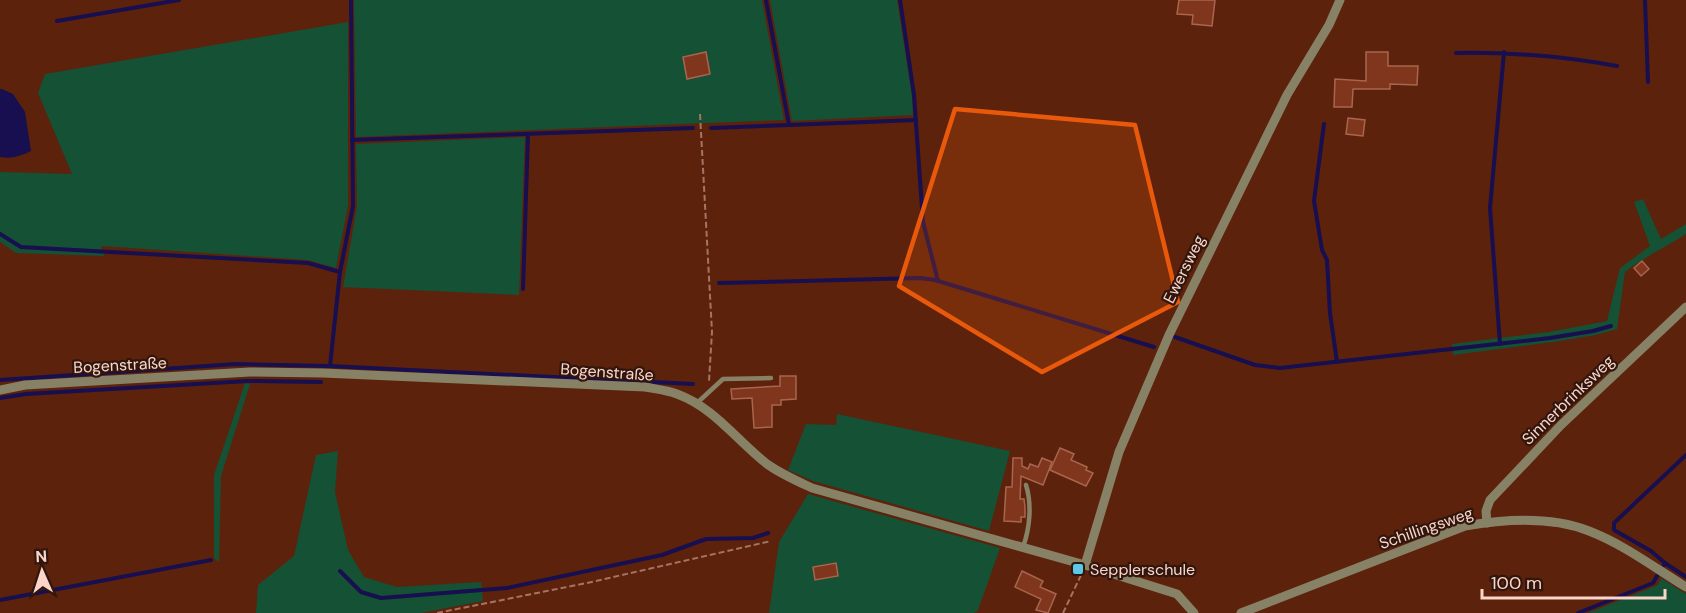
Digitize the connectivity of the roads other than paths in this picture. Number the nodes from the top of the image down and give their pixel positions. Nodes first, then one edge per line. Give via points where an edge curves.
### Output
1 (1340, 0) edge
2 (1686, 307) edge
3 (771, 378) dead end
4 (0, 390) edge
5 (697, 403) junction
6 (1026, 485) dead end
7 (1487, 522) junction
8 (1022, 548) junction
9 (1085, 565) junction
10 (1686, 587) edge
11 (1194, 613) edge
12 (1241, 613) edge

1 - 9 street, Ewersweg via 1287,94 1169,335 1119,453
2 - 7 street, Sinnerbrinksweg via 1490,500
3 - 5 lane via 723,379
4 - 5 street, Bogenstraße via 25,385 250,372 322,373 645,387 675,393
5 - 8 street, Bogenstraße via 767,464 812,488
6 - 8 lane via 1030,496 1028,535
7 - 10 street, Schillingsweg via 1540,522 1590,531
7 - 12 street, Schillingsweg via 1465,526
8 - 9 street, Bogenstraße
9 - 11 street, Bogenstraße via 1177,594

